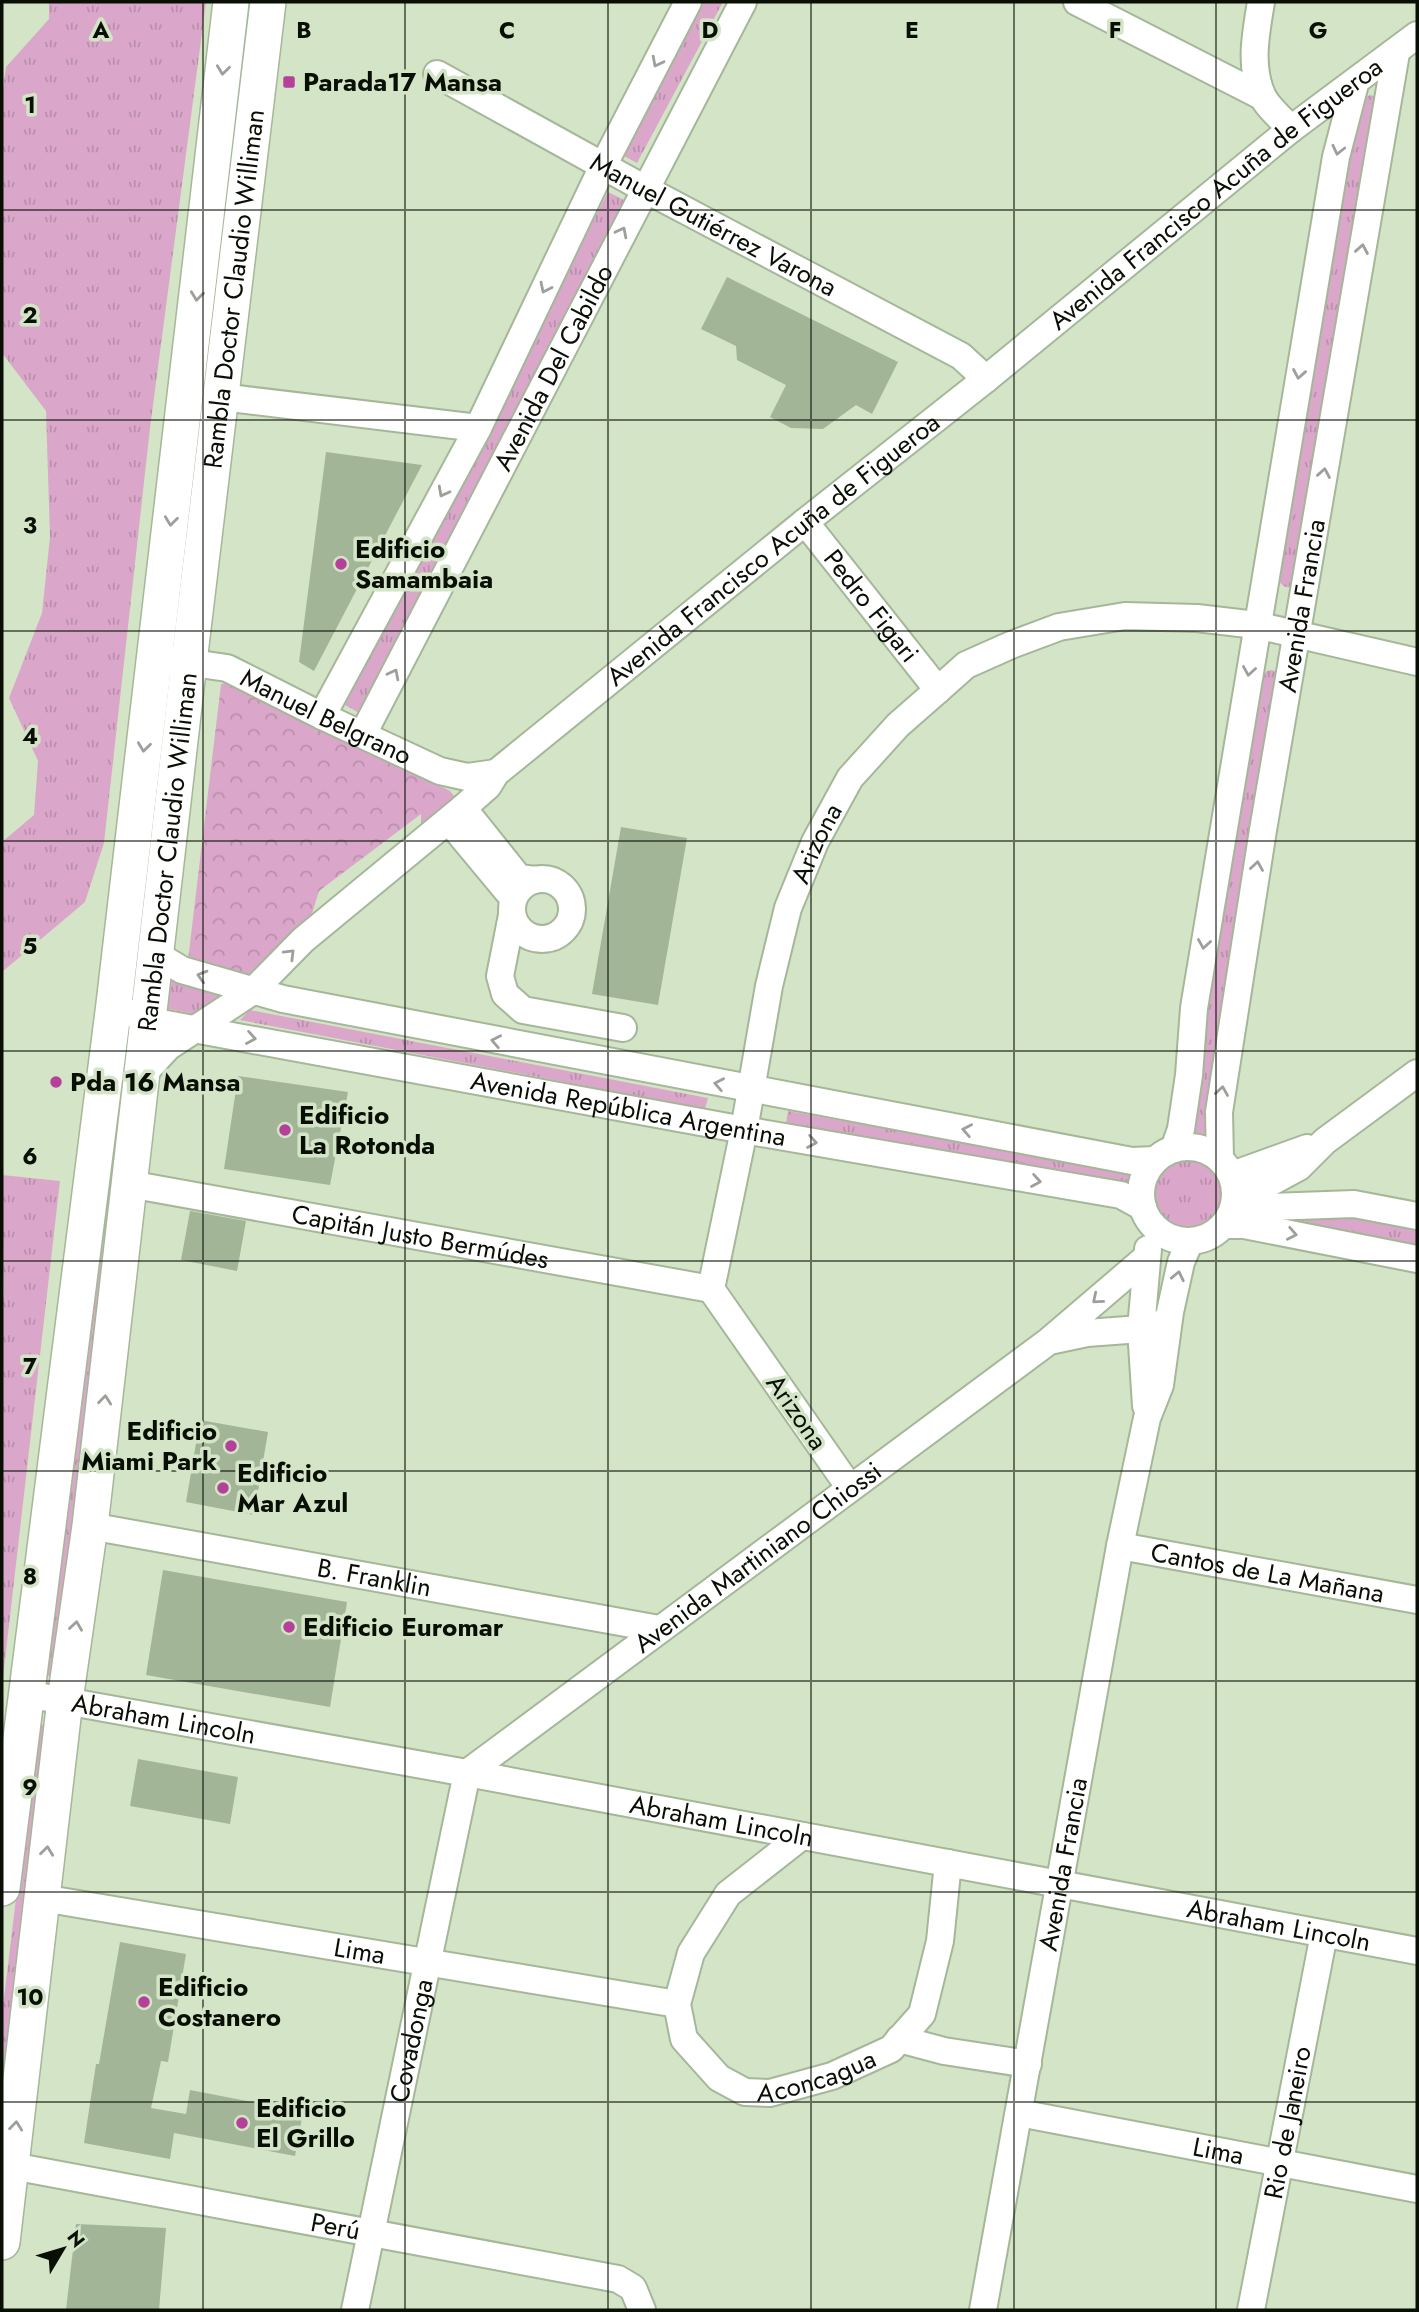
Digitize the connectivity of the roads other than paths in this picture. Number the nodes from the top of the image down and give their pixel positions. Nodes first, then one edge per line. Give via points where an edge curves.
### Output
1 (231, 2) edge
2 (268, 2) edge
3 (688, 2) edge
4 (743, 2) edge
5 (1077, 2) edge
6 (1261, 2) edge
7 (1409, 50) edge
8 (437, 74) dead end
9 (1354, 84) junction
10 (1263, 97) junction
11 (1291, 129) junction
12 (603, 166) junction
13 (645, 189) junction
14 (986, 379) junction
15 (221, 397) junction
16 (478, 428) junction
17 (806, 522) junction
18 (1256, 625) junction
19 (1297, 634) junction
20 (155, 657) junction
21 (189, 662) junction
22 (1417, 663) edge
23 (938, 690) junction
24 (321, 716) junction
25 (363, 734) junction
26 (496, 773) junction
27 (456, 814) junction
28 (535, 880) junction
29 (513, 908) junction
30 (157, 955) junction
31 (253, 991) junction
32 (114, 1004) junction
33 (150, 1021) junction
34 (196, 1028) junction
35 (623, 1028) dead end
36 (1417, 1073) edge
37 (143, 1074) junction
38 (752, 1090) junction
39 (744, 1130) junction
40 (1325, 1141) junction
41 (1164, 1154) junction
42 (1226, 1167) junction
43 (129, 1184) junction
44 (1231, 1211) junction
45 (1148, 1216) junction
46 (1417, 1216) edge
47 (1191, 1241) junction
48 (1146, 1258) junction
49 (1417, 1259) edge
50 (711, 1289) junction
51 (1170, 1312) junction
52 (1141, 1329) junction
53 (1049, 1341) junction
54 (1147, 1418) junction
55 (850, 1488) junction
56 (90, 1526) junction
57 (1121, 1546) junction
58 (1417, 1600) edge
59 (659, 1629) junction
60 (26, 1694) junction
61 (65, 1700) junction
62 (467, 1773) junction
63 (802, 1836) junction
64 (948, 1863) junction
65 (1061, 1885) junction
66 (2, 1888) edge
67 (42, 1898) junction
68 (1324, 1934) junction
69 (1417, 1951) edge
70 (428, 1962) junction
71 (677, 2004) junction
72 (899, 2039) junction
73 (1028, 2064) junction
74 (1019, 2113) junction
75 (1279, 2164) junction
76 (12, 2166) junction
77 (1417, 2189) edge
78 (372, 2232) junction
79 (2, 2242) edge
80 (355, 2310) edge
81 (642, 2310) edge
82 (983, 2310) edge
83 (1251, 2310) edge

1 -> 20 main road, Rambla Doctor Claudio Williman
2 - 15 main road, Rambla Doctor Claudio Williman
3 -> 12 street, Avenida Del Cabildo
4 - 13 street, Avenida Del Cabildo
5 - 10 street
6 - 10 street via 1254,68
7 - 9 street, Avenida Francisco Acuña de Figueroa
19 -> 7 street, Avenida Francia
8 - 12 street, Manuel Gutiérrez Varona
9 - 11 street, Avenida Francisco Acuña de Figueroa
9 -> 18 street, Avenida Francia via 1336,157
10 - 11 street
11 - 14 street, Avenida Francisco Acuña de Figueroa
12 - 13 street, Manuel Gutiérrez Varona
12 -> 16 street, Avenida Del Cabildo
13 - 14 street, Manuel Gutiérrez Varona via 961,356
25 -> 13 street, Avenida Del Cabildo
14 - 17 street, Avenida Francisco Acuña de Figueroa
15 - 16 street
15 - 21 main road, Rambla Doctor Claudio Williman
16 -> 24 street, Avenida Del Cabildo
17 - 23 street, Pedro Figari
17 - 26 street, Avenida Francisco Acuña de Figueroa
18 - 19 street, Arizona
18 - 23 street, Arizona via 1125,617 1059,627 967,665
18 -> 41 street, Avenida Francia via 1194,1009 1181,1129
19 - 22 street, Arizona
42 -> 19 street, Avenida Francia via 1219,1112
20 - 21 street, Manuel Belgrano
20 -> 32 main road, Rambla Doctor Claudio Williman
21 - 24 street, Manuel Belgrano via 227,668
21 - 30 main road, Rambla Doctor Claudio Williman
23 - 38 street, Arizona via 898,725 850,778 815,842 788,908 769,986
24 - 25 street, Manuel Belgrano
25 - 26 street, Manuel Belgrano via 440,771 467,777
26 - 27 street, Avenida Francisco Acuña de Figueroa
27 - 28 street via 519,878
27 - 29 street via 503,884
31 -> 27 street, Avenida Francisco Acuña de Figueroa via 303,940
28 - 29 street via 521,887
28 - 29 street via 551,881 564,889 572,903 563,932 548,939 533,938 520,929
29 - 35 street via 500,976 505,994 523,1010
31 -> 30 street, Avenida República Argentina via 182,970
30 - 33 main road, Rambla Doctor Claudio Williman
31 - 34 street, Avenida Francisco Acuña de Figueroa
38 -> 31 street, Avenida República Argentina
32 - 33 street, Avenida República Argentina
32 - 60 main road, Rambla Doctor Claudio Williman
33 - 34 street, Avenida República Argentina
33 - 37 main road, Rambla Doctor Claudio Williman
34 - 37 street, Avenida Francisco Acuña de Figueroa via 168,1047
34 -> 39 street, Avenida República Argentina
36 - 40 street
37 - 43 main road, Rambla Doctor Claudio Williman
38 - 39 street, Arizona
41 -> 38 street, Avenida República Argentina via 1132,1161
39 -> 45 street, Avenida República Argentina via 1121,1195
39 - 50 street, Arizona
40 - 42 street
40 - 44 street via 1299,1167
41 - 42 street via 1187,1146 1200,1148
41 - 45 street via 1142,1182
42 - 44 street
43 - 50 street, Capitán Justo Bermúdes
56 -> 43 main road, Rambla Doctor Claudio Williman
44 - 46 street via 1354,1203
44 - 47 street via 1209,1237
44 -> 49 street via 1244,1225
45 - 47 street via 1170,1237
45 - 48 street, Avenida Francia
51 -> 47 street, Avenida Francia via 1181,1262
48 - 52 street, Avenida Francia
48 -> 53 street, Avenida Martiniano Chiossi
50 - 55 street, Arizona
51 - 52 street, Avenida Martiniano Chiossi via 1163,1321
51 - 54 street, Avenida Francia via 1160,1385
52 - 53 street, Avenida Martiniano Chiossi via 1087,1332
52 - 54 street, Avenida Francia
53 - 55 street, Avenida Martiniano Chiossi
54 - 57 street, Avenida Francia
55 - 59 street, Avenida Martiniano Chiossi
56 - 59 street, B. Franklin
61 -> 56 main road, Rambla Doctor Claudio Williman
57 - 58 street, Cantos de La Mañana
57 - 65 street, Avenida Francia
59 - 62 street, Avenida Martiniano Chiossi
60 - 61 street, Abraham Lincoln
60 - 66 main road, Rambla Doctor Claudio Williman
61 - 62 street, Abraham Lincoln
67 -> 61 main road, Rambla Doctor Claudio Williman
62 - 63 street, Abraham Lincoln
62 - 70 street, Covadonga
63 - 64 street, Abraham Lincoln
63 - 71 street, Aconcagua via 728,1894 691,1953
64 - 65 street, Abraham Lincoln
64 - 72 street, Aconcagua via 940,1941 922,2014
65 - 68 street, Abraham Lincoln
65 - 73 street, Avenida Francia
67 - 70 street, Lima
76 -> 67 main road, Rambla Doctor Claudio Williman
68 - 69 street, Abraham Lincoln
68 - 75 street, Rio de Janeiro
70 - 71 street, Lima
70 - 78 street, Covadonga
71 - 72 street, Aconcagua via 684,2039 719,2078 745,2092 770,2093 832,2077 891,2049
72 - 73 street
73 - 74 street, Avenida Francia
74 - 75 street, Lima
74 - 82 street, Avenida Francia
75 - 77 street, Lima
75 - 83 street, Rio de Janeiro
76 - 78 street, Perú
76 - 79 main road, Rambla Doctor Claudio Williman
78 - 80 street, Covadonga
78 - 81 street, Perú via 618,2279 633,2288

